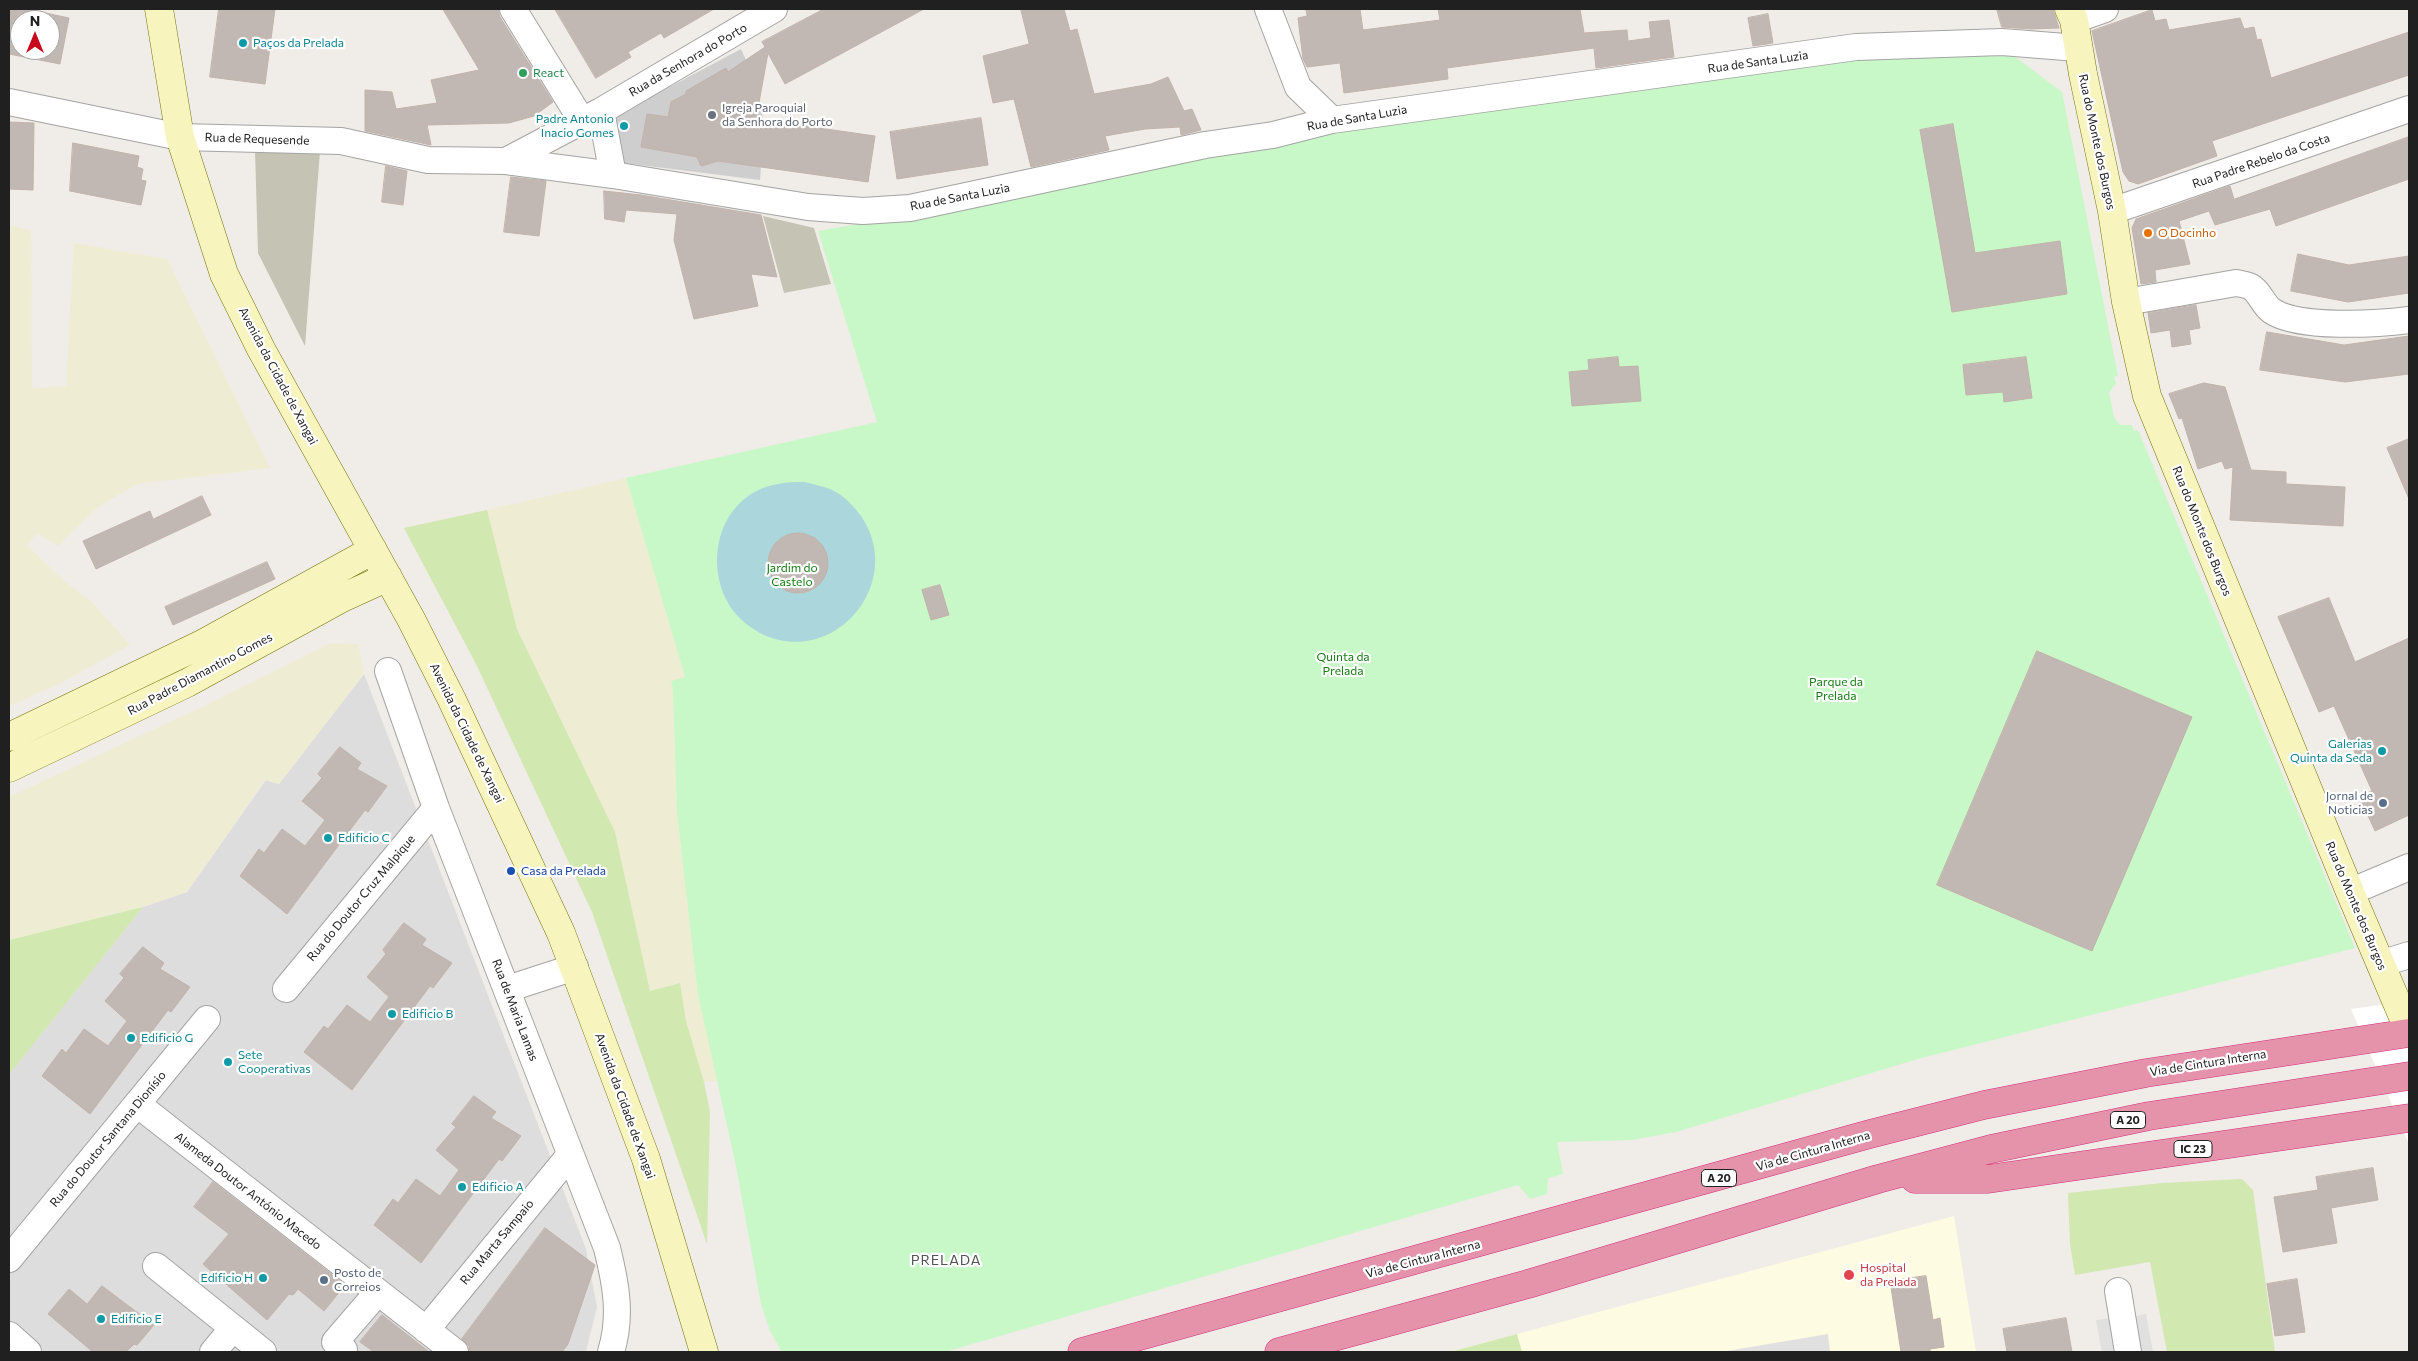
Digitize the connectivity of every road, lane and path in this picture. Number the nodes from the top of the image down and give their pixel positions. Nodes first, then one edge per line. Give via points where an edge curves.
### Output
1 (159, 9) edge
2 (513, 9) edge
3 (774, 9) edge
4 (1268, 9) edge
5 (2105, 9) edge
6 (2071, 14) edge
7 (2078, 48) junction
8 (9, 102) edge
9 (2409, 109) edge
10 (592, 116) junction
11 (1332, 120) junction
12 (180, 137) junction
13 (506, 161) junction
14 (613, 175) junction
15 (2112, 211) junction
16 (2126, 302) junction
17 (2409, 320) edge
18 (373, 550) junction
19 (388, 577) junction
20 (388, 671) dead end
21 (9, 738) edge
22 (9, 768) edge
23 (436, 808) junction
24 (2409, 866) edge
25 (2350, 892) junction
26 (2409, 955) edge
27 (2380, 964) junction
28 (575, 967) junction
29 (286, 989) dead end
30 (507, 989) junction
31 (207, 1019) dead end
32 (2409, 1032) edge
33 (2409, 1076) edge
34 (137, 1104) junction
35 (2404, 1119) edge
36 (570, 1155) junction
37 (1878, 1179) junction
38 (9, 1259) edge
39 (156, 1266) dead end
40 (2118, 1290) dead end
41 (378, 1292) junction
42 (233, 1328) junction
43 (426, 1330) junction
44 (213, 1352) edge
45 (263, 1352) edge
46 (342, 1352) edge
47 (455, 1352) edge
48 (611, 1352) edge
49 (704, 1352) edge
50 (1082, 1352) edge
51 (1279, 1352) edge
52 (2128, 1352) edge

1 - 12 main road, Avenida da Cidade de Xangai
2 - 10 street
3 - 10 street, Rua da Senhora do Porto
4 - 11 street via 1298,87
5 - 6 street
6 - 7 main road, Rua do Monte dos Burgos
7 - 11 street, Rua de Santa Luzia via 2002,42 1856,47
7 - 15 main road, Rua do Monte dos Burgos
8 - 12 street, Rua de Requesende
9 - 15 street, Rua Padre Rebelo da Costa
10 - 13 street, Rua da Senhora do Porto
10 - 14 street
11 - 14 street, Rua de Santa Luzia via 1273,135 1205,145 910,208 863,211 808,208
12 - 13 street, Rua de Requesende via 342,141 428,160
12 - 18 main road, Avenida da Cidade de Xangai via 224,274 261,350
13 - 14 street, Rua de Santa Luzia
15 - 16 main road, Rua do Monte dos Burgos
16 - 17 street via 2236,283 2251,287 2271,310 2292,318 2343,324
16 - 25 main road, Rua do Monte dos Burgos via 2147,396
18 - 19 main road, Avenida da Cidade de Xangai
18 - 21 main road, Rua Padre Diamantino Gomes via 204,643
19 - 22 main road, Rua Padre Diamantino Gomes via 331,604 187,683
19 - 28 main road, Avenida da Cidade de Xangai via 452,700
20 - 23 street, Rua de Maria Lamas
23 - 29 street, Rua do Doutor Cruz Malpique
23 - 30 street, Rua de Maria Lamas
24 - 25 street
25 - 27 main road, Rua do Monte dos Burgos
26 - 27 street
27 - 32 main road, Rua do Monte dos Burgos
28 - 30 street
28 - 49 main road, Avenida da Cidade de Xangai via 646,1159
30 - 36 street, Rua de Maria Lamas
31 - 34 street, Rua do Doutor Santana Dionísio
32 - 50 highway, Via de Cintura Interna / A 20 via 2146,1073 1984,1105
33 - 37 highway, A 20 via 2289,1093 2068,1132 1991,1148
34 - 38 street, Rua do Doutor Santana Dionísio
34 - 41 street, Alameda Doutor António Macedo
35 - 37 highway, IC 23 via 1988,1179
36 - 43 street, Rua Marta Sampaio
36 - 48 street, Rua de Maria Lamas via 607,1248 615,1281 619,1314
37 - 51 highway, A 20 via 1528,1284
39 - 42 street
40 - 52 street
41 - 43 street, Alameda Doutor António Macedo
41 - 46 street via 335,1342 344,1350
42 - 44 street
42 - 45 street
43 - 47 street, Alameda Doutor António Macedo

